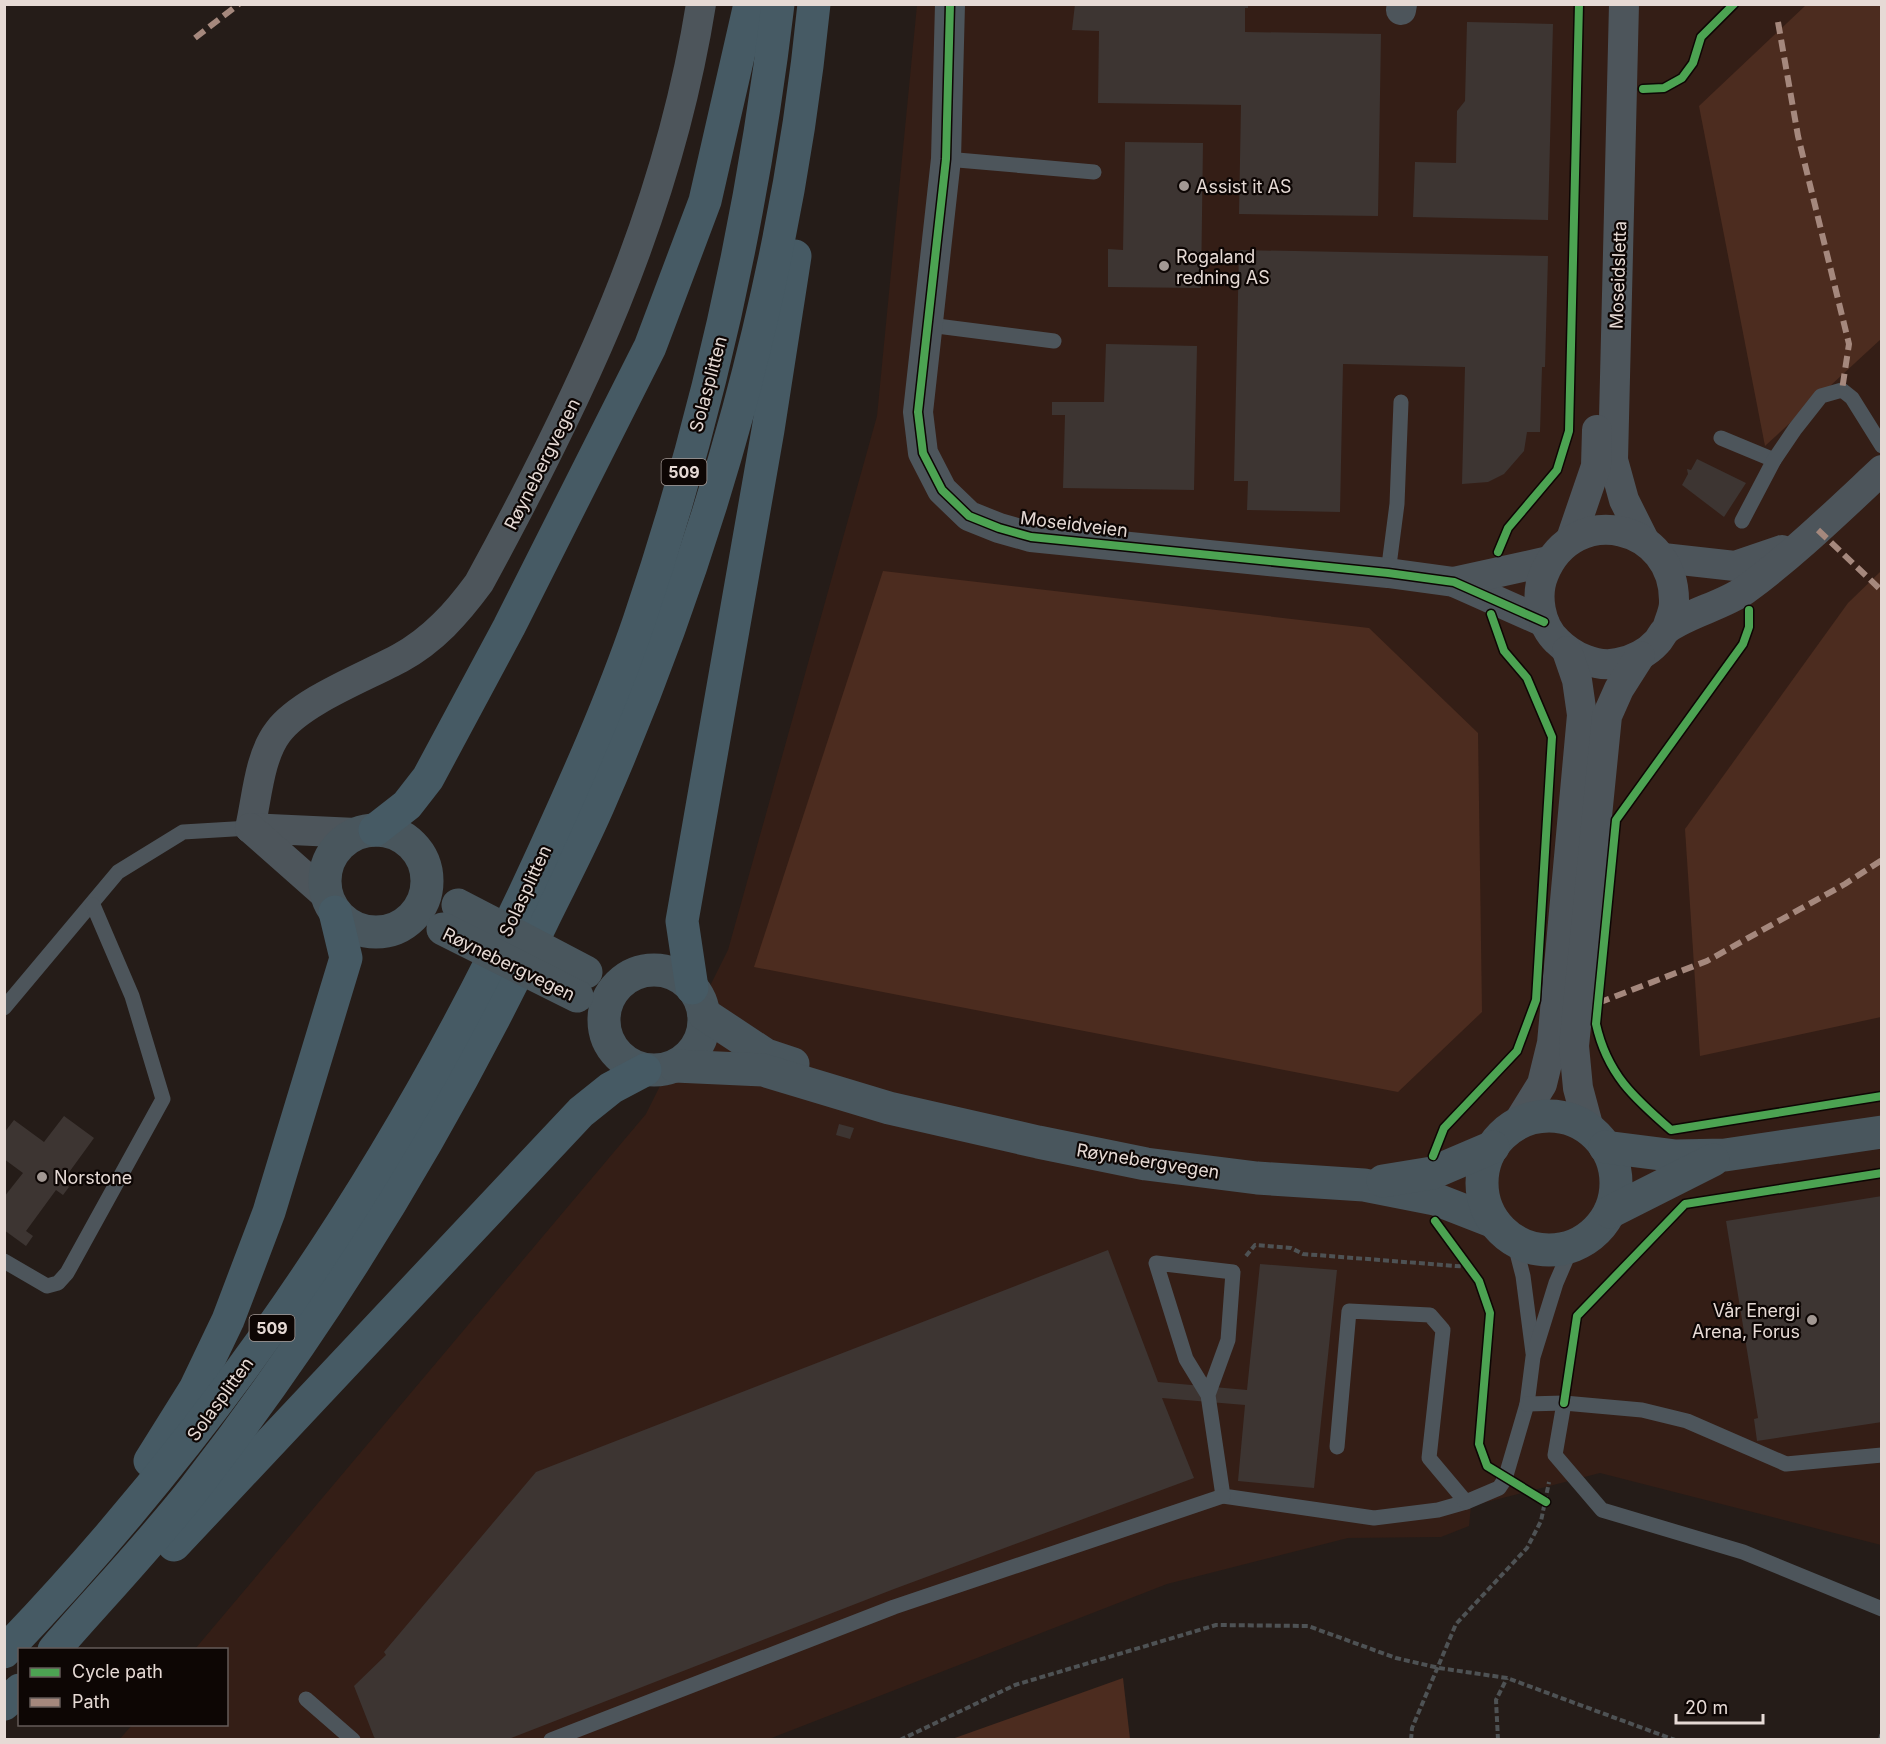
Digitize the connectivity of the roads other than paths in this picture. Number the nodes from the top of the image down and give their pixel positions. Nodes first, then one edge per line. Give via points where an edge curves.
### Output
1 (701, 4) edge
2 (750, 4) edge
3 (778, 4) edge
4 (814, 4) edge
5 (950, 4) edge
6 (1605, 4) edge
7 (1624, 4) edge
8 (805, 90) junction
9 (946, 159) junction
10 (1094, 172) dead end
11 (929, 325) junction
12 (1054, 340) dead end
13 (1401, 402) dead end
14 (1721, 438) dead end
15 (1881, 446) edge
16 (1774, 460) junction
17 (1881, 470) edge
18 (1742, 521) dead end
19 (1571, 539) junction
20 (1802, 543) junction
21 (1653, 549) junction
22 (1549, 561) junction
23 (1388, 573) junction
24 (1454, 582) junction
25 (1544, 622) junction
26 (1667, 629) junction
27 (1567, 651) junction
28 (1640, 656) junction
29 (250, 828) junction
30 (366, 831) junction
31 (427, 875) junction
32 (93, 904) junction
33 (331, 904) junction
34 (451, 917) junction
35 (404, 923) junction
36 (582, 984) junction
37 (620, 984) junction
38 (698, 1001) junction
39 (4, 1008) edge
40 (604, 1023) junction
41 (660, 1068) junction
42 (934, 1118) junction
43 (1881, 1132) edge
44 (1504, 1136) junction
45 (1597, 1138) junction
46 (1725, 1155) junction
47 (1364, 1185) junction
48 (1610, 1212) junction
49 (1504, 1231) junction
50 (1572, 1246) junction
51 (4, 1261) edge
52 (1533, 1357) junction
53 (1208, 1395) junction
54 (1564, 1403) junction
55 (1527, 1404) junction
56 (1337, 1447) dead end
57 (1881, 1455) edge
58 (1223, 1496) junction
59 (1466, 1502) junction
60 (1881, 1610) edge
61 (56, 1648) edge
62 (66, 1648) edge
63 (4, 1652) edge
64 (306, 1699) dead end
65 (353, 1740) edge
66 (551, 1740) edge

1 - 29 street, Røynebergvegen via 678,118 641,240 580,389 480,583 461,608 425,641 291,718 269,747
2 - 30 highway via 705,201 650,347 428,778 407,805
3 - 63 highway, Solasplitten / 509 via 748,213 716,361 673,513 605,709 513,918 382,1162 268,1333 169,1468
4 - 8 highway, Solasplitten / 509
5 - 9 street, Moseidveien
6 - 19 street, Moseidsletta via 1596,466
7 - 21 street, Moseidsletta via 1613,460 1624,500
8 - 38 highway, 509 via 799,226 768,430 682,921
8 - 61 highway, Solasplitten / 509 via 782,221 748,370 706,525 600,802 514,982 462,1081 344,1278 194,1488
9 - 10 lane
9 - 11 street, Moseidveien
11 - 12 lane
11 - 23 street, Moseidveien via 918,412 922,453 942,490 969,516 1031,537
13 - 23 lane via 1397,504
14 - 16 lane
15 - 16 lane via 1852,398 1842,390 1821,396
16 - 18 lane
17 - 20 street
19 - 21 street via 1595,530 1620,530
19 - 22 street
20 - 21 street via 1735,566
20 - 26 street via 1743,591
21 - 26 street via 1673,581 1674,605
22 - 24 street
22 - 25 street via 1541,581 1539,602
23 - 24 street, Moseidveien
24 - 25 street
25 - 27 street
26 - 28 street
27 - 28 street via 1590,662 1616,664
27 - 44 street via 1577,680 1582,715 1552,1043 1542,1084
28 - 45 street via 1607,716 1574,1046 1578,1088
29 - 30 street, Røynebergvegen
29 - 32 lane via 183,831 118,873
29 - 33 street, Røynebergvegen
30 - 31 street, Røynebergvegen via 394,832 410,842 422,857
30 - 33 street via 339,845 328,861 325,879
31 - 34 street, Røynebergvegen
31 - 35 street via 426,894 418,910
32 - 39 lane
32 - 51 lane via 132,996 163,1099 58,1283 47,1286
33 - 35 street, Røynebergvegen via 350,925 368,931 387,931
33 - 63 highway, 509 via 346,958 268,1212 228,1320 195,1389 151,1460
34 - 35 street, Røynebergvegen
34 - 36 street, Røynebergvegen, bridge
36 - 37 street, Røynebergvegen
36 - 40 street, Røynebergvegen
37 - 38 street, Røynebergvegen via 640,973 663,971 674,974
37 - 40 street via 606,1008
38 - 41 street via 703,1030 698,1045 688,1057
38 - 42 street, Røynebergvegen via 765,1055 888,1095
40 - 41 street, Røynebergvegen via 616,1053 625,1061
41 - 42 street, Røynebergvegen via 763,1070
41 - 62 highway via 611,1088 580,1112 146,1575
42 - 47 street, Røynebergvegen via 1146,1164 1257,1179
43 - 46 street, Røynebergvegen
44 - 45 street, Røynebergvegen via 1534,1118 1553,1117 1572,1120
44 - 47 street, Røynebergvegen via 1432,1173
44 - 49 street via 1485,1165 1482,1185 1486,1204
45 - 46 street, Røynebergvegen via 1676,1156
45 - 48 street, Røynebergvegen via 1613,1162 1616,1179
46 - 48 street, Røynebergvegen
47 - 49 street, Røynebergvegen via 1435,1199
48 - 50 street, Røynebergvegen via 1588,1238
49 - 50 street, Røynebergvegen via 1533,1248 1553,1250
49 - 52 lane via 1524,1276
50 - 52 lane
52 - 55 lane
53 - 53 lane via 1228,1340 1233,1272 1156,1263 1186,1359
53 - 58 lane
54 - 55 lane
54 - 57 lane via 1642,1410 1687,1421 1786,1464
54 - 60 lane via 1555,1455 1602,1510 1743,1552
55 - 59 lane via 1505,1479 1499,1488
56 - 59 lane via 1349,1311 1430,1315 1443,1330 1429,1458
58 - 59 lane via 1374,1518 1438,1510
58 - 66 lane via 894,1608
64 - 65 lane

